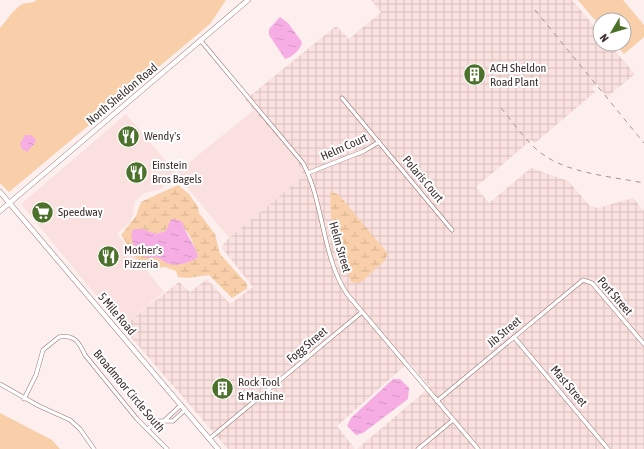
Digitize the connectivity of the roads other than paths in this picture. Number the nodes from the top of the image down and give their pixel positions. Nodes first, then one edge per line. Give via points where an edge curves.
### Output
1 (248, 0) edge
2 (201, 40) junction
3 (342, 98) dead end
4 (379, 142) junction
5 (308, 174) junction
6 (0, 192) edge
7 (10, 203) junction
8 (0, 211) edge
9 (452, 230) dead end
10 (586, 280) joint
11 (362, 312) junction
12 (514, 337) junction
13 (644, 344) edge
14 (0, 384) edge
15 (24, 399) junction
16 (437, 401) junction
17 (181, 405) junction
18 (185, 410) junction
19 (165, 420) junction
20 (453, 420) junction
21 (147, 429) junction
22 (209, 439) junction
23 (94, 449) edge
24 (167, 449) edge
25 (218, 449) edge
26 (418, 449) edge
27 (478, 449) edge
28 (608, 449) edge

1 - 2 street, North Sheldon Road
2 - 5 street, Helm Street via 297,154
2 - 7 street, North Sheldon Road
3 - 4 street, Helm Court
4 - 5 street, Helm Court via 364,152
4 - 9 street, Polaris Court
5 - 11 street, Helm Street via 338,278 346,294
6 - 7 street, 5 Mile Road
7 - 8 street, North Sheldon Road
7 - 17 street, 5 Mile Road
10 - 12 street, Jib Street via 580,282
10 - 13 street, Port Street via 592,283
11 - 16 street, Helm Street
11 - 22 street, Fogg Street
12 - 16 street, Jib Street
12 - 28 street, Mast Street
14 - 15 street
15 - 21 street, Broadmoor Circle South via 46,347 59,337 73,337
15 - 23 street via 72,422
16 - 20 street, Helm Street
17 - 18 street, 5 Mile Road
17 - 19 street
18 - 19 street via 173,420
18 - 22 street, 5 Mile Road
19 - 21 street via 156,422
20 - 26 street
20 - 27 street, Helm Street
21 - 24 street, Broadmoor Circle South
22 - 25 street, 5 Mile Road

